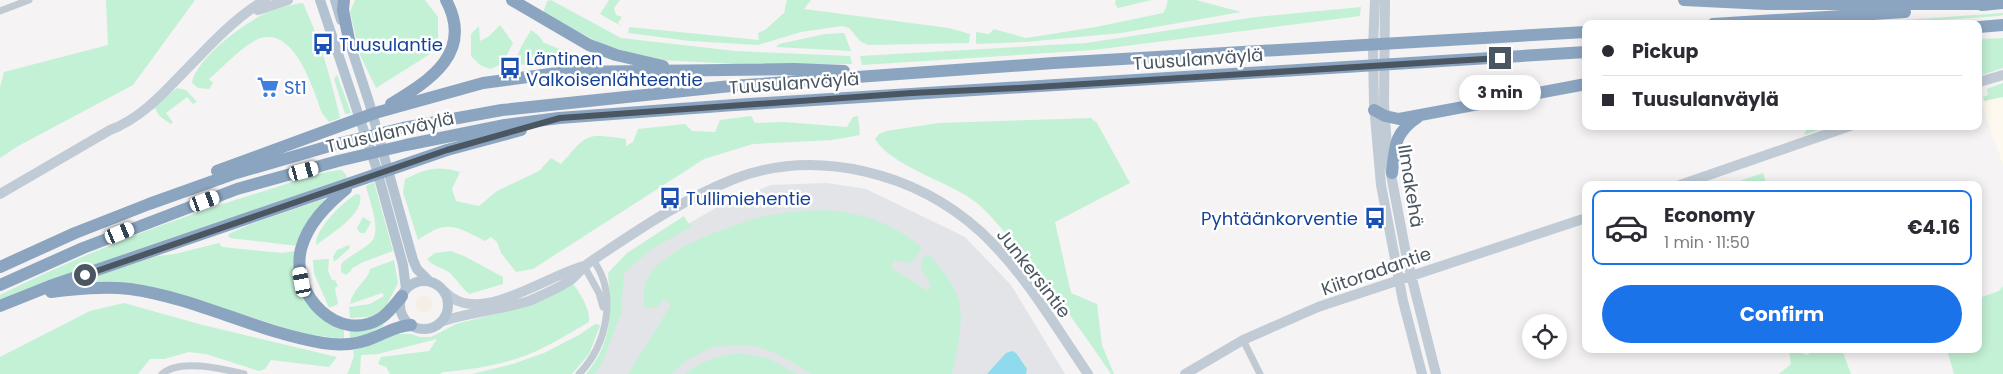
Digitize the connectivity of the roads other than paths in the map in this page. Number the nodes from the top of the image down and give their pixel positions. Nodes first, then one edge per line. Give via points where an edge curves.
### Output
1 (29, 0) edge
2 (265, 0) edge
3 (288, 0) edge
4 (320, 0) edge
5 (335, 0) edge
6 (344, 0) edge
7 (446, 0) edge
8 (512, 0) edge
9 (1375, 0) edge
10 (1385, 0) edge
11 (1684, 0) edge
12 (2003, 3) edge
13 (1990, 4) junction
14 (0, 11) edge
15 (239, 19) junction
16 (1778, 20) edge
17 (2003, 25) edge
18 (1982, 27) edge
19 (1582, 32) edge
20 (350, 45) junction
21 (1582, 52) edge
22 (693, 71) junction
23 (912, 74) junction
24 (2003, 75) edge
25 (1982, 81) edge
26 (1582, 85) edge
27 (394, 105) junction
28 (1379, 109) junction
29 (1420, 116) junction
30 (560, 118) junction
31 (1838, 130) edge
32 (1392, 173) junction
33 (1692, 181) edge
34 (352, 184) junction
35 (0, 194) edge
36 (149, 204) junction
37 (1582, 219) edge
38 (588, 263) junction
39 (0, 267) edge
40 (428, 280) junction
41 (0, 285) edge
42 (404, 292) junction
43 (445, 292) junction
44 (6, 304) edge
45 (606, 320) junction
46 (443, 321) junction
47 (411, 325) junction
48 (1243, 340) junction
49 (162, 374) edge
50 (244, 374) edge
51 (579, 374) edge
52 (1088, 374) edge
53 (1184, 374) edge
54 (1260, 374) edge
55 (1422, 374) edge
56 (1436, 374) edge

1 - 14 street
2 - 15 main road
3 - 15 main road
4 - 42 main road via 376,167 403,265
5 - 20 main road
6 - 20 highway
7 - 27 highway via 455,21 454,46 432,76
8 - 22 highway via 588,45 616,55
9 - 28 main road, Ilmakehä via 1373,48
10 - 28 main road, Ilmakehä
11 - 13 highway via 1766,4
12 - 13 highway
13 - 16 highway
15 - 35 main road via 178,78 110,130
17 - 18 highway
19 - 23 highway, Tuusulanväylä
20 - 40 main road via 413,260
21 - 30 highway, Tuusulanväylä
22 - 23 highway via 794,69
22 - 27 highway via 565,72 527,76
23 - 36 highway, Tuusulanväylä via 731,86 502,110 333,145 233,174
24 - 25 main road
26 - 29 highway
27 - 36 highway via 188,182
28 - 29 highway via 1399,119
28 - 32 main road, Ilmakehä
28 - 55 main road, Ilmakehä via 1381,185 1402,300
29 - 32 highway via 1401,131 1393,151
30 - 34 highway
30 - 41 highway, Tuusulanväylä via 406,145 237,189 83,248
31 - 33 main road
32 - 56 main road, Ilmakehä via 1416,297
34 - 42 highway via 320,214 308,232 300,258 304,288 322,313 351,324 369,323 382,317
34 - 44 highway via 50,286
36 - 39 highway, Tuusulanväylä
37 - 48 main road, Kiitoradantie via 1318,307
38 - 43 main road, Junkersintie via 524,292 482,303 456,301
38 - 45 street
38 - 45 street via 603,278
38 - 46 main road, Junkersintie via 573,278 530,300
38 - 52 main road, Junkersintie via 684,202 736,178 787,167 850,168 903,183 929,195 981,232 1024,281
40 - 42 main road via 414,283
40 - 43 main road
42 - 47 main road via 400,302 402,315
43 - 46 main road via 448,306
44 - 47 highway via 83,288 130,289 168,297 323,343 340,344 360,343 396,327
45 - 51 street via 600,343
46 - 47 main road via 428,330
48 - 53 main road, Kiitoradantie
48 - 54 street
49 - 50 street via 180,367 209,366

